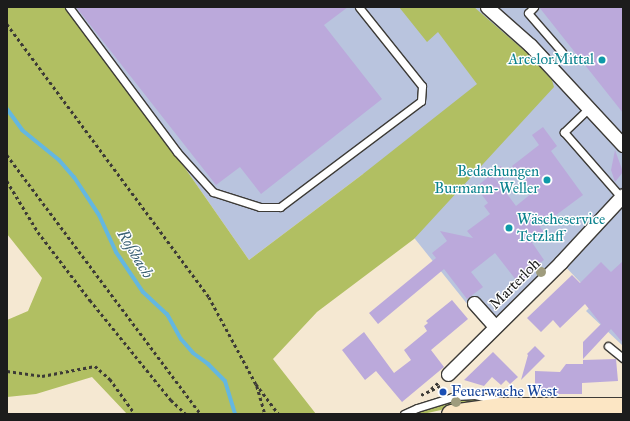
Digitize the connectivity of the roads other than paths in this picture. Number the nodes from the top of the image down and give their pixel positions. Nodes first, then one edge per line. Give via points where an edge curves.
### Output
1 (69, 7) edge
2 (359, 7) edge
3 (487, 7) edge
4 (534, 7) edge
5 (562, 52) dead end
6 (589, 108) junction
7 (623, 145) edge
8 (622, 196) edge
9 (474, 303) dead end
10 (496, 326) junction
11 (608, 346) dead end
12 (623, 358) edge
13 (448, 374) dead end
14 (517, 407) junction
15 (623, 407) edge
16 (405, 413) edge
17 (451, 414) edge

1 - 2 lane via 177,152 213,192 260,207 280,207 421,100 422,86
3 - 6 street via 530,45
4 - 5 lane via 528,13
6 - 7 street
6 - 8 lane via 564,132
8 - 10 street, Marterloh via 561,262
9 - 10 street, Marterloh
10 - 13 street, Marterloh
11 - 12 lane
14 - 15 main road
14 - 16 lane via 467,394
14 - 17 main road

